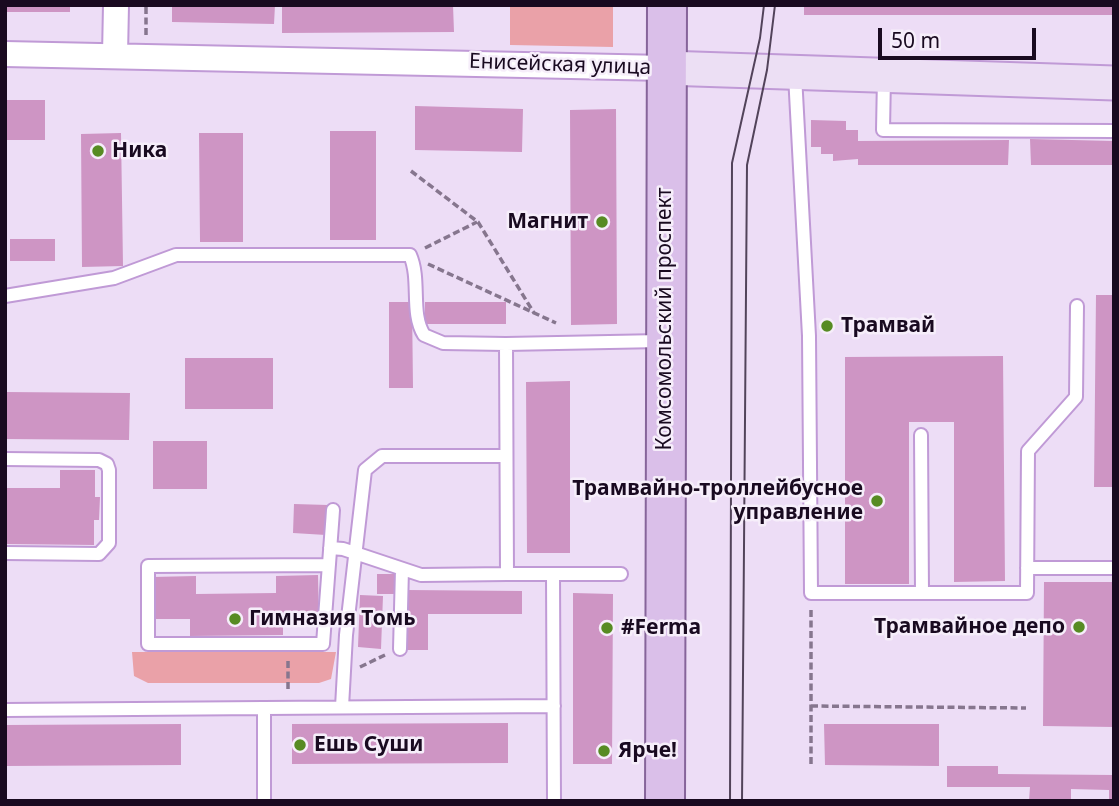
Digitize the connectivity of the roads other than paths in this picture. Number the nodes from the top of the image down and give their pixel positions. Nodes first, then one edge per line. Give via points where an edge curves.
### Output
1 (116, 5) edge
2 (667, 5) edge
3 (692, 5) edge
4 (5, 54) edge
5 (115, 55) junction
6 (679, 68) junction
7 (794, 71) junction
8 (884, 75) junction
9 (1114, 83) edge
10 (1114, 131) edge
11 (5, 296) edge
12 (1077, 306) dead end
13 (665, 341) junction
14 (506, 344) junction
15 (921, 435) dead end
16 (506, 456) junction
17 (5, 460) edge
18 (333, 510) dead end
19 (330, 548) junction
20 (5, 553) edge
21 (354, 553) junction
22 (329, 565) junction
23 (1027, 568) junction
24 (1114, 568) edge
25 (402, 569) junction
26 (507, 574) junction
27 (553, 574) junction
28 (621, 574) dead end
29 (922, 593) junction
30 (400, 649) road end
31 (554, 706) junction
32 (342, 707) junction
33 (264, 708) junction
34 (5, 710) edge
35 (264, 801) edge
36 (554, 801) edge
37 (665, 801) edge
38 (689, 801) edge

1 - 5 street
2 - 6 main road, Комсомольский проспект
3 - 6 main road, Комсомольский проспект
4 - 5 street, Енисейская улица
5 - 6 street, Енисейская улица
6 - 7 street, Енисейская улица
6 - 13 main road, Комсомольский проспект
6 - 38 main road, Комсомольский проспект via 688,342
7 - 8 street, Енисейская улица
7 - 29 lane via 808,336 811,593
8 - 9 street, Енисейская улица
8 - 10 lane via 883,130
11 - 14 lane via 114,278 176,255 410,255 424,335 443,343
12 - 23 lane via 1076,397 1028,451
13 - 14 lane
13 - 37 main road, Комсомольский проспект
14 - 16 lane
15 - 29 lane
16 - 21 lane via 383,456 371,463 361,480
16 - 26 lane
17 - 20 lane via 99,460 109,470 106,550 99,554
18 - 19 lane
19 - 21 lane
19 - 22 lane
21 - 25 lane
21 - 32 lane
22 - 22 lane via 148,566 148,644 323,644
23 - 24 lane
23 - 29 lane via 1027,593
25 - 26 lane via 421,575
25 - 30 lane
26 - 27 lane
27 - 28 lane
27 - 31 lane
31 - 32 lane
31 - 36 lane
32 - 33 lane
33 - 34 lane
33 - 35 lane

